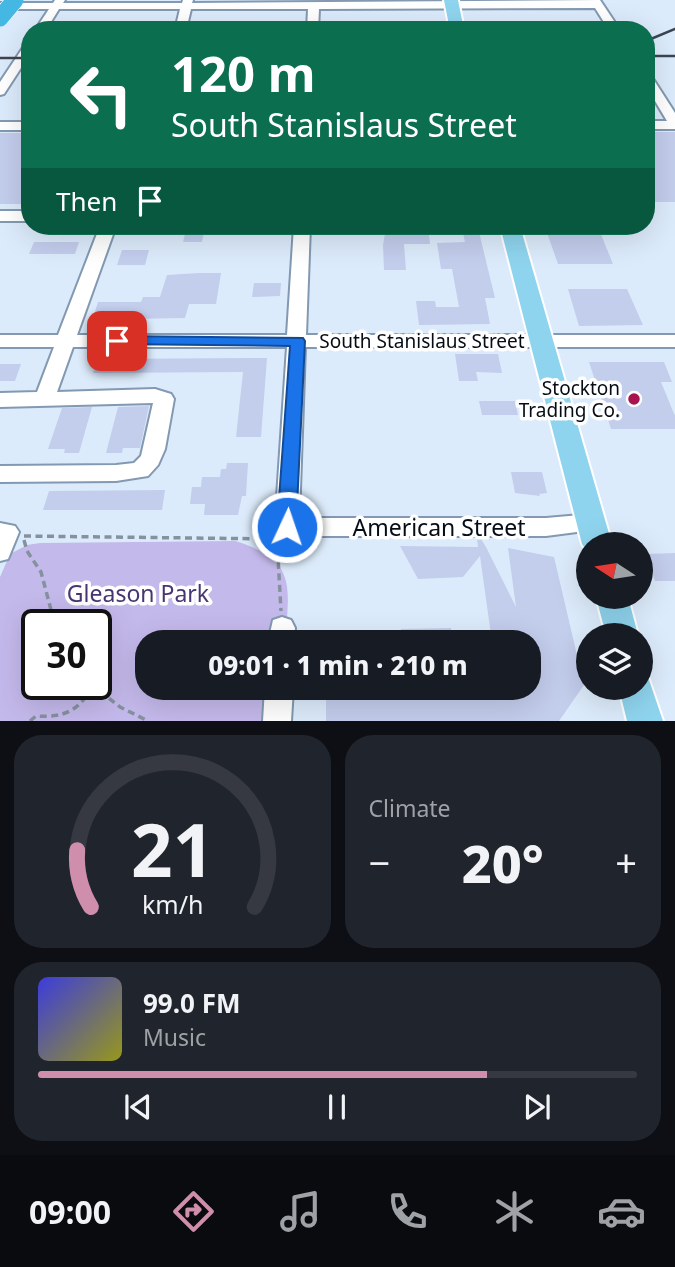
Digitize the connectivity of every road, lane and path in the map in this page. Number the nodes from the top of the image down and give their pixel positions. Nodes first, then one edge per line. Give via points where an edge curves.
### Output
1 (15, 0) edge
2 (58, 3) edge
3 (187, 3) edge
4 (314, 3) edge
5 (451, 3) edge
6 (597, 3) edge
7 (0, 6) edge
8 (0, 18) edge
9 (46, 21) edge
10 (182, 21) edge
11 (313, 21) edge
12 (455, 21) edge
13 (609, 21) edge
14 (21, 58) edge
15 (0, 90) edge
16 (655, 92) edge
17 (675, 124) edge
18 (655, 125) edge
19 (0, 126) edge
20 (21, 126) edge
21 (0, 216) edge
22 (21, 216) edge
23 (104, 235) edge
24 (302, 235) edge
25 (513, 235) edge
26 (0, 341) edge
27 (66, 341) junction
28 (298, 341) junction
29 (542, 341) junction
30 (675, 341) edge
31 (45, 397) junction
32 (0, 400) edge
33 (0, 474) edge
34 (581, 532) edge
35 (594, 532) edge
36 (7, 538) edge
37 (51, 609) edge
38 (281, 630) edge
39 (85, 700) edge
40 (111, 700) edge
41 (278, 700) edge
42 (640, 700) edge
43 (30, 721) edge
44 (148, 721) edge
45 (277, 721) edge
46 (646, 721) edge

1 - 8 highway, bridge
2 - 3 street
2 - 7 street
2 - 9 street
3 - 4 street
3 - 10 street
4 - 5 street
4 - 11 street
5 - 6 street
5 - 12 main road
6 - 13 street
14 - 15 street
16 - 17 street
17 - 18 street
19 - 20 street
21 - 22 street
23 - 27 street
24 - 28 street
25 - 29 main road
26 - 27 street, South Stanislaus Street
27 - 28 street, South Stanislaus Street
27 - 31 street
28 - 29 street, South Stanislaus Street
28 - 34 street, American Street via 287,527 546,527
29 - 30 street, South Stanislaus Street
29 - 35 main road
31 - 32 street
31 - 33 street via 164,399 150,460 140,470 128,472
36 - 37 path via 27,551 41,572
36 - 38 path via 277,539
39 - 43 path via 74,712 56,718 36,716
40 - 44 path
41 - 45 street
42 - 46 main road

